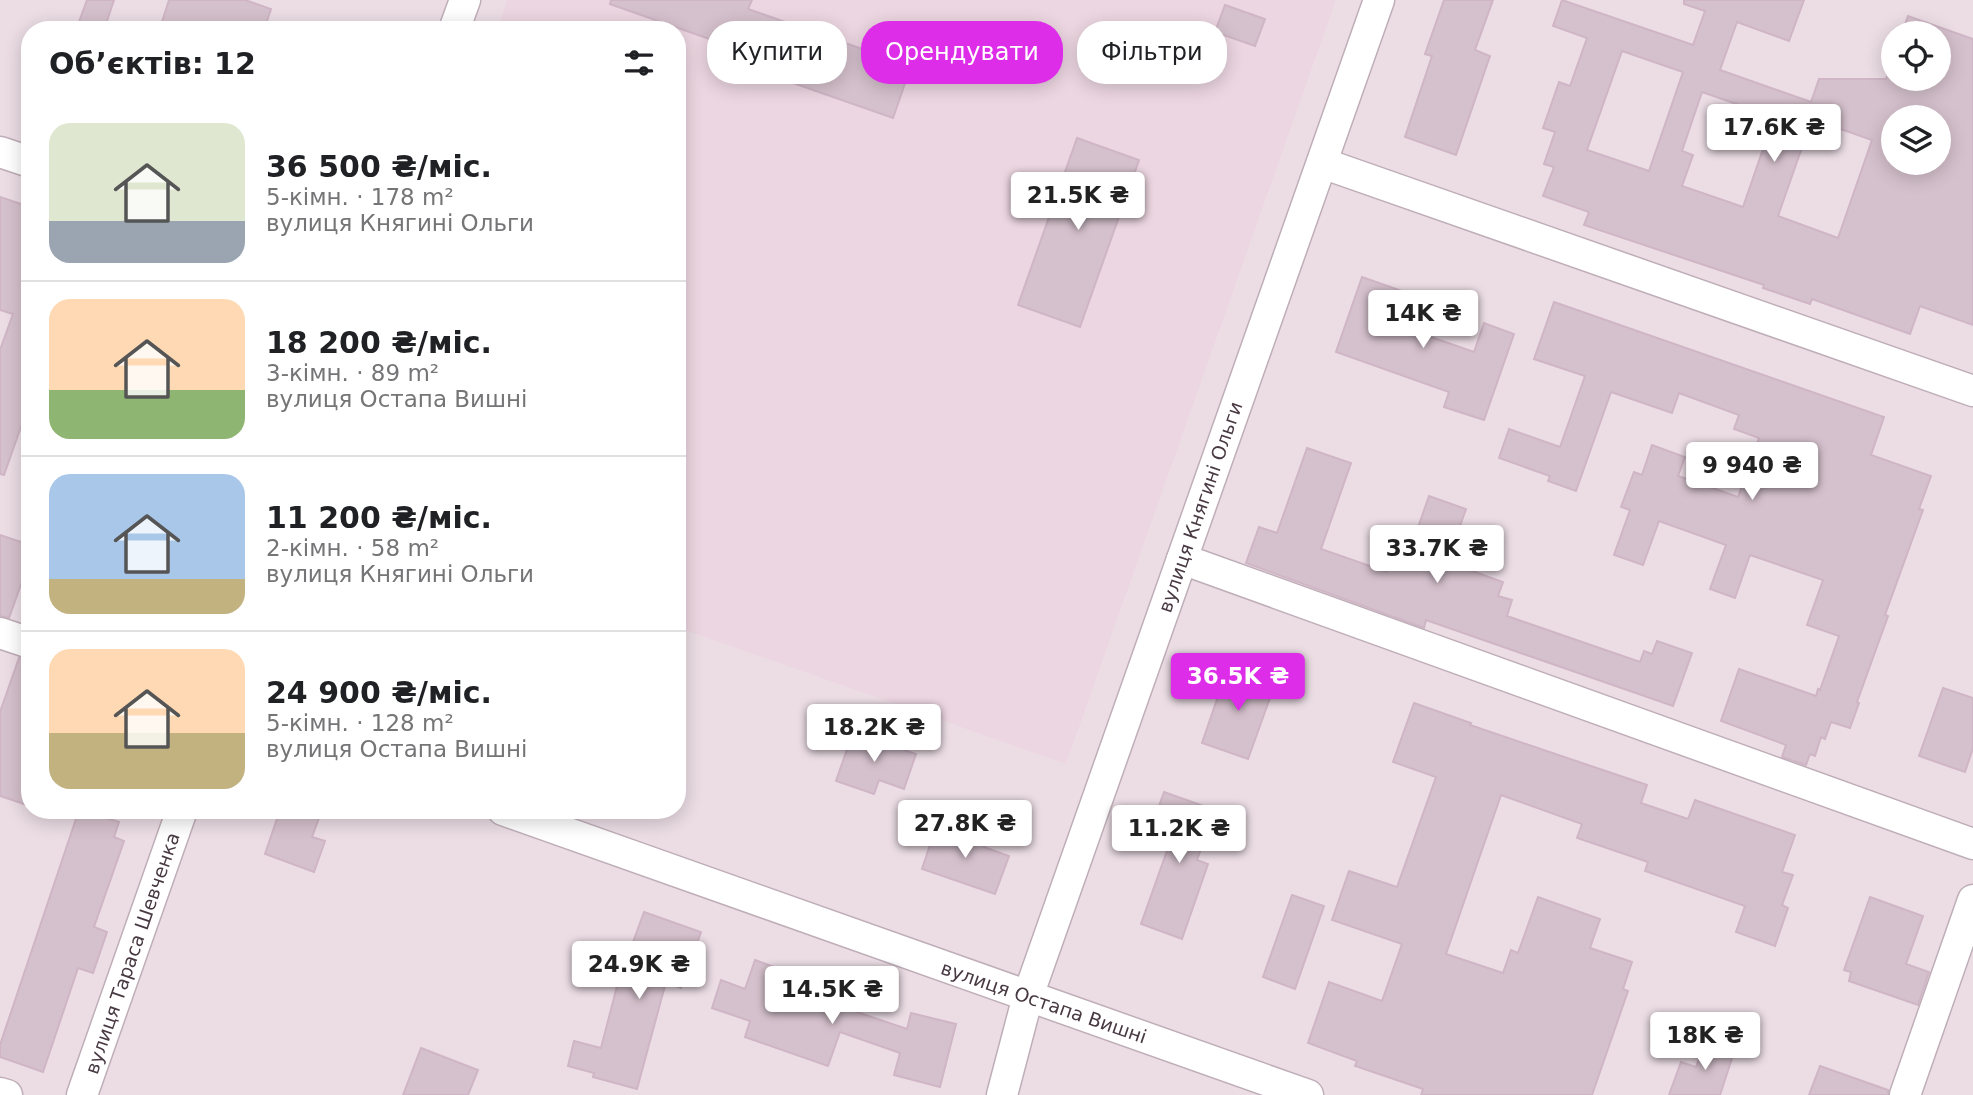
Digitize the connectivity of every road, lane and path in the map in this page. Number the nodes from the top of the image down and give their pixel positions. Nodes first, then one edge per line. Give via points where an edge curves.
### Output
1 (465, 0) edge
2 (1379, 0) edge
3 (457, 21) edge
4 (0, 152) edge
5 (21, 159) edge
6 (1322, 163) junction
7 (1973, 391) edge
8 (1182, 559) junction
9 (0, 633) edge
10 (21, 640) edge
11 (179, 819) edge
12 (528, 819) edge
13 (1973, 844) edge
14 (1973, 900) edge
15 (1028, 996) junction
16 (0, 1093) edge
17 (7, 1095) edge
18 (82, 1095) edge
19 (1002, 1095) edge
20 (1308, 1095) edge
21 (1905, 1095) edge

1 - 3 street
2 - 6 street, вулиця Княгині Ольги
4 - 5 street
6 - 7 street
6 - 8 street, вулиця Княгині Ольги
8 - 13 street
8 - 15 street, вулиця Княгині Ольги
9 - 10 street
11 - 18 street, вулиця Тараса Шевченка
12 - 15 street, вулиця Остапа Вишні
14 - 21 street
15 - 19 street, вулиця Княгині Ольги
15 - 20 street, вулиця Остапа Вишні
16 - 17 street

